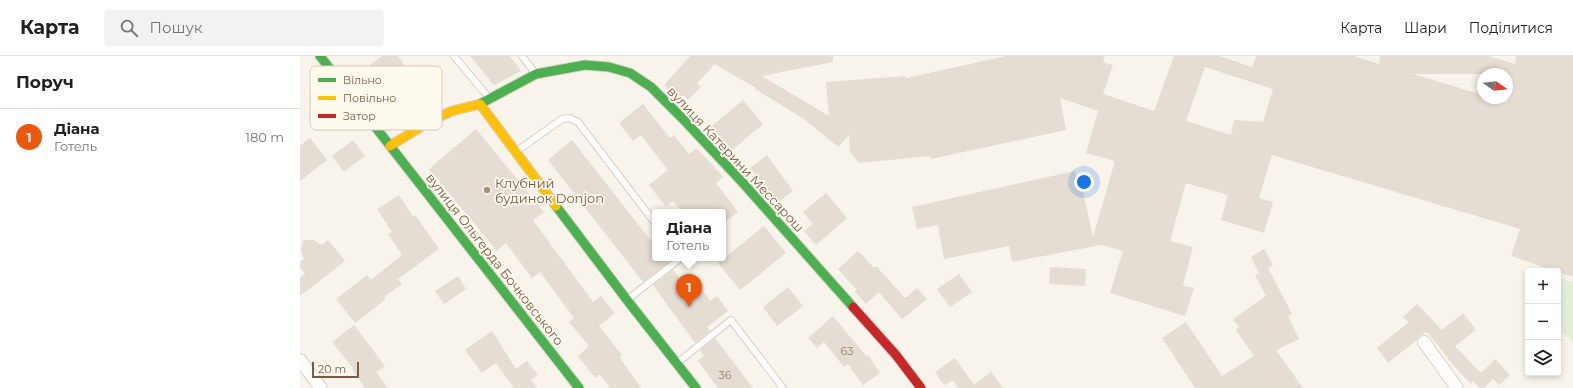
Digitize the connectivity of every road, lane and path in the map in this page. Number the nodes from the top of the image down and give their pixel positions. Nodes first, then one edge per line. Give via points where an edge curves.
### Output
1 (320, 56) edge
2 (454, 56) edge
3 (522, 56) edge
4 (328, 66) edge
5 (536, 74) junction
6 (490, 99) junction
7 (480, 104) junction
8 (442, 116) edge
9 (378, 130) edge
10 (416, 130) edge
11 (390, 146) junction
12 (516, 152) junction
13 (652, 219) edge
14 (677, 261) edge
15 (627, 300) junction
16 (1424, 342) dead end
17 (300, 360) edge
18 (677, 363) junction
19 (321, 388) edge
20 (579, 388) edge
21 (696, 388) edge
22 (783, 388) edge
23 (921, 388) edge
24 (1456, 388) edge

1 - 4 street, вулиця Ольгерда Бочковського
2 - 6 lane
3 - 5 lane
5 - 6 street, вулиця Катерини Мессарош
5 - 23 street, вулиця Катерини Мессарош via 585,65 630,73 651,87 743,183 891,349
6 - 7 street, вулиця Катерини Мессарош
7 - 8 street
7 - 12 street
9 - 11 street, вулиця Ольгерда Бочковського
10 - 11 street
11 - 20 street, вулиця Ольгерда Бочковського
12 - 13 lane via 562,119 569,118 578,122
12 - 15 street
14 - 15 lane
15 - 18 street
16 - 24 street
17 - 19 street
18 - 21 street
18 - 22 lane via 731,320

